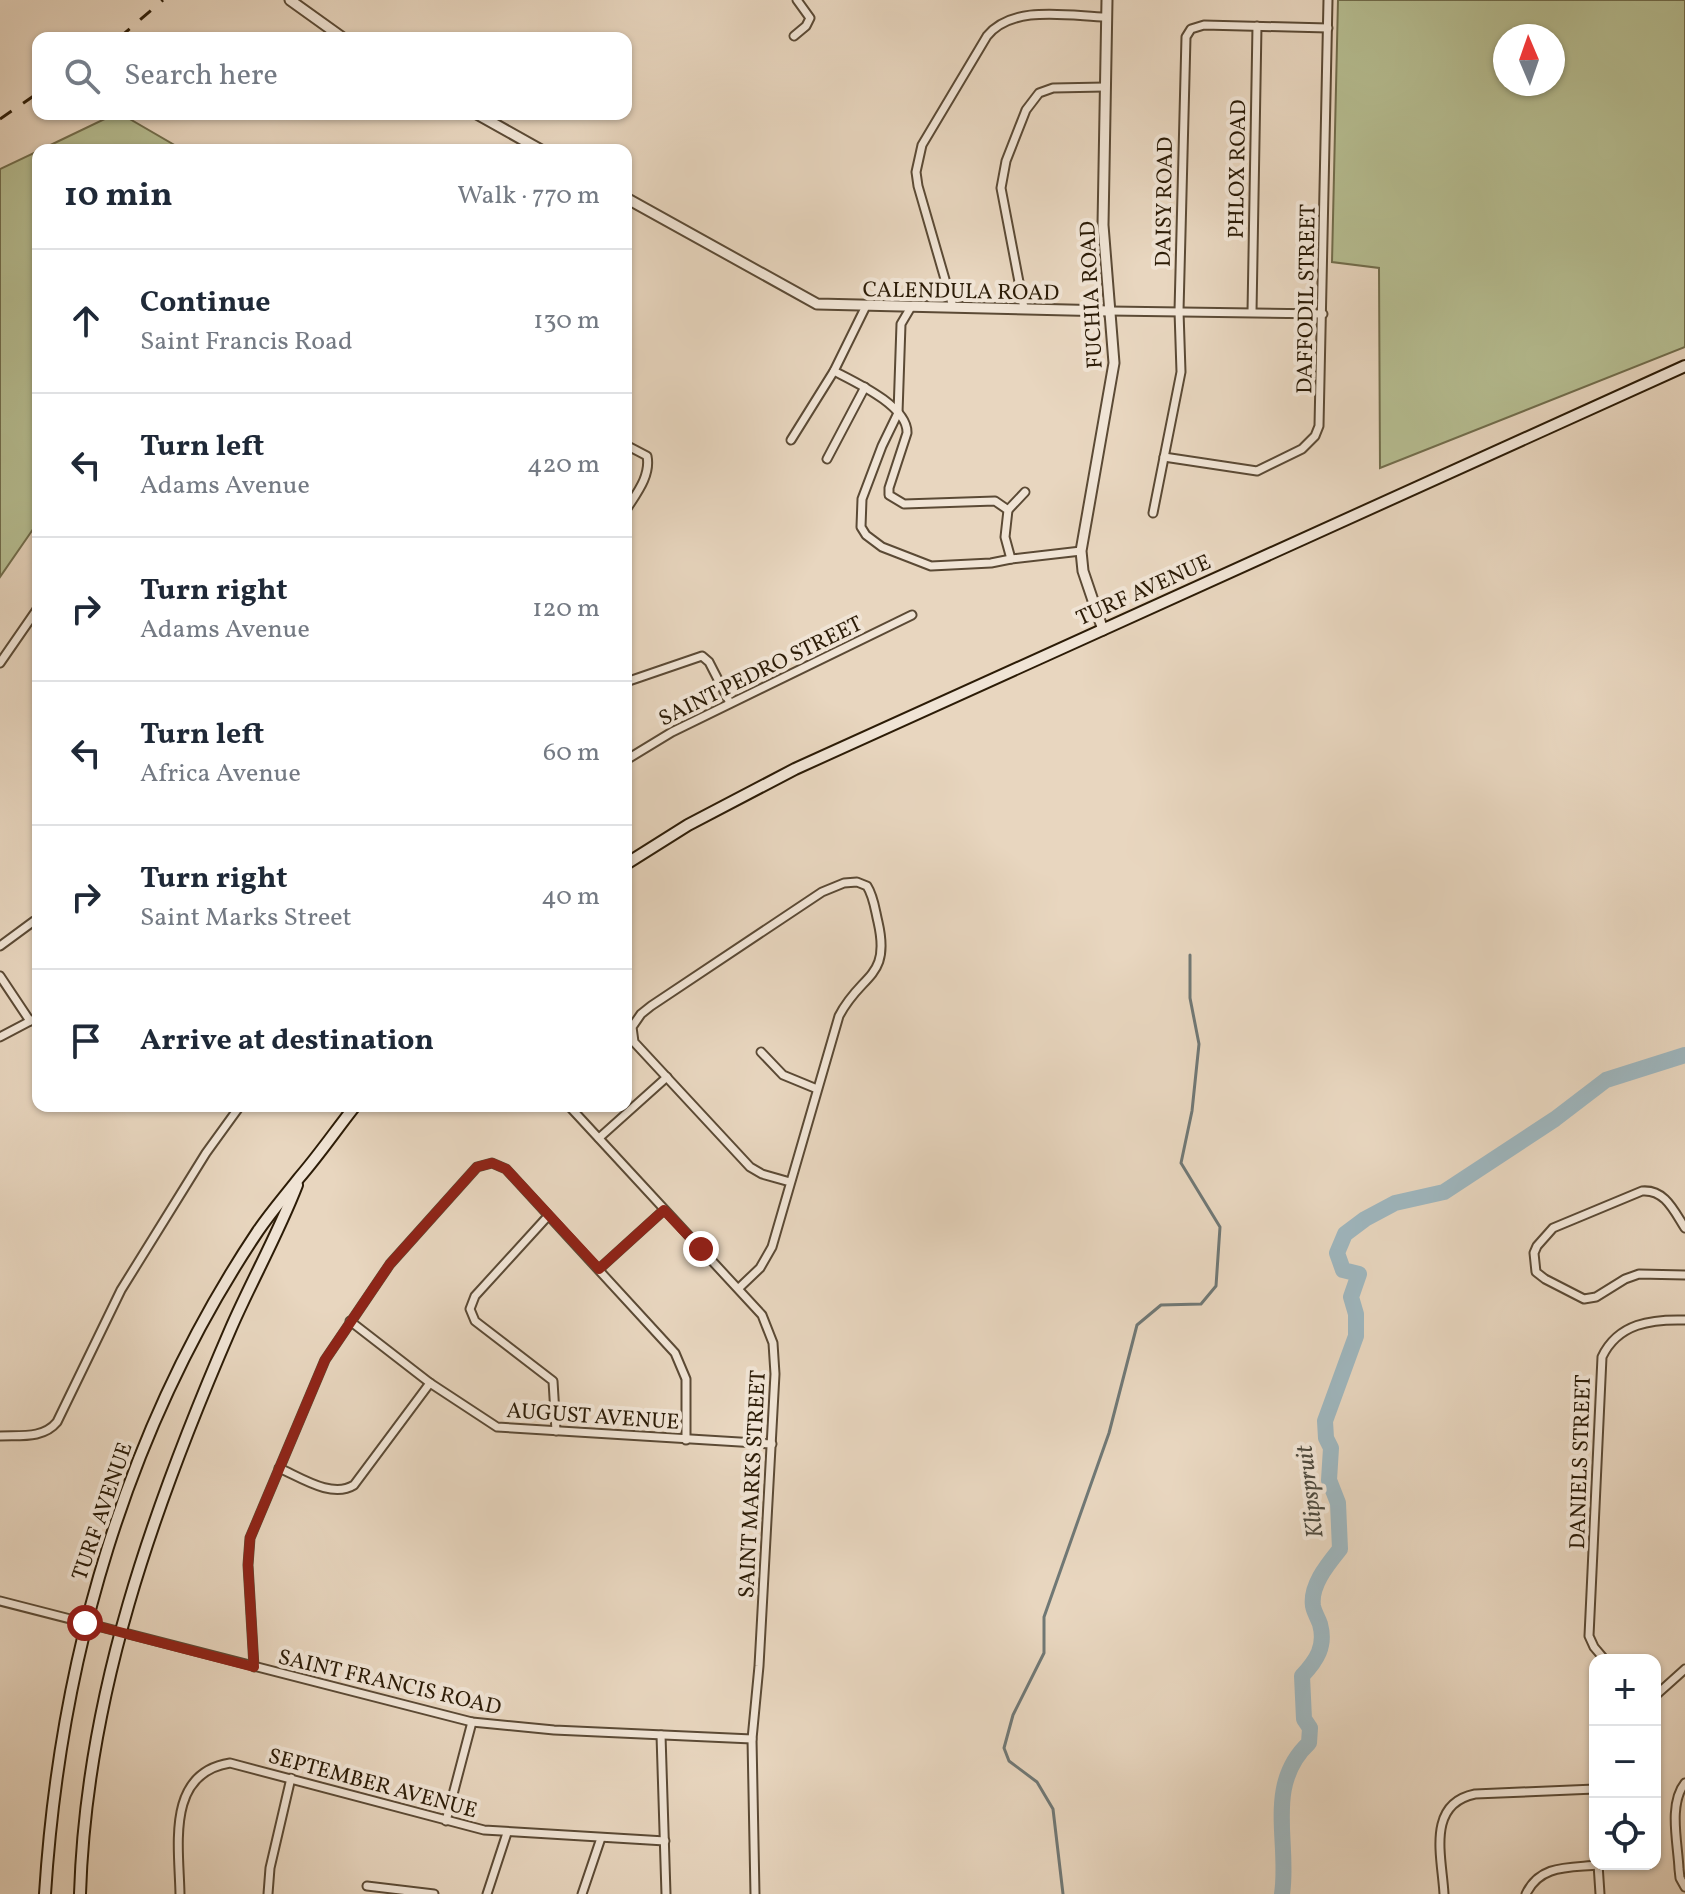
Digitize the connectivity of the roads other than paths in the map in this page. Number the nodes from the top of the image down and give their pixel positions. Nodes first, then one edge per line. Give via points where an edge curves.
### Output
1 (290, 0) edge
2 (797, 0) edge
3 (1107, 0) edge
4 (1328, 0) edge
5 (1106, 17) junction
6 (1257, 26) junction
7 (1328, 28) junction
8 (335, 32) edge
9 (794, 36) dead end
10 (1105, 87) junction
11 (488, 120) edge
12 (530, 144) edge
13 (632, 201) edge
14 (866, 306) junction
15 (911, 307) junction
16 (953, 307) junction
17 (1024, 308) junction
18 (1110, 311) junction
19 (1179, 311) junction
20 (1252, 312) junction
21 (1323, 314) junction
22 (1685, 366) edge
23 (834, 371) junction
24 (865, 387) junction
25 (898, 413) junction
26 (791, 440) dead end
27 (632, 448) edge
28 (1164, 457) junction
29 (827, 459) dead end
30 (1025, 492) dead end
31 (632, 499) edge
32 (1008, 510) junction
33 (1153, 513) dead end
34 (1081, 551) junction
35 (1011, 559) junction
36 (912, 615) dead end
37 (32, 617) edge
38 (1103, 630) junction
39 (0, 663) edge
40 (632, 680) edge
41 (730, 703) junction
42 (632, 756) edge
43 (632, 860) edge
44 (32, 922) edge
45 (0, 946) edge
46 (0, 976) edge
47 (30, 1021) joint
48 (0, 1037) edge
49 (761, 1052) dead end
50 (667, 1077) junction
51 (817, 1089) junction
52 (632, 1108) edge
53 (236, 1112) edge
54 (350, 1112) edge
55 (575, 1112) edge
56 (628, 1112) edge
57 (599, 1138) junction
58 (299, 1179) junction
59 (790, 1182) junction
60 (664, 1210) junction
61 (548, 1216) junction
62 (1685, 1228) edge
63 (599, 1269) junction
64 (1685, 1275) edge
65 (739, 1288) junction
66 (1685, 1320) edge
67 (350, 1321) junction
68 (430, 1383) junction
69 (556, 1431) junction
70 (0, 1436) edge
71 (686, 1440) junction
72 (772, 1444) junction
73 (279, 1468) junction
74 (0, 1601) edge
75 (85, 1623) junction
76 (121, 1631) junction
77 (1600, 1654) edge
78 (254, 1667) junction
79 (1685, 1669) edge
80 (1661, 1691) edge
81 (472, 1722) junction
82 (661, 1735) junction
83 (752, 1739) junction
84 (291, 1778) junction
85 (1685, 1783) edge
86 (1589, 1789) edge
87 (446, 1821) junction
88 (507, 1833) junction
89 (601, 1838) junction
90 (665, 1841) junction
91 (1589, 1866) edge
92 (1598, 1870) edge
93 (367, 1886) dead end
94 (1685, 1887) edge
95 (45, 1894) edge
96 (80, 1894) edge
97 (180, 1894) edge
98 (268, 1894) edge
99 (434, 1894) edge
100 (487, 1894) edge
101 (582, 1894) edge
102 (666, 1894) edge
103 (755, 1894) edge
104 (1444, 1894) edge
105 (1526, 1894) edge
106 (1600, 1894) edge

1 - 8 street
2 - 9 street via 810,18
3 - 5 street, FUCHIA ROAD
4 - 7 street, DAFFODIL STREET
5 - 10 street, FUCHIA ROAD
5 - 16 street via 1032,15 999,24 922,145 918,186
6 - 7 street, DAISY ROAD
6 - 19 street, DAISY ROAD via 1199,26 1185,41
6 - 20 street, PHLOX ROAD
7 - 21 street, DAFFODIL STREET
10 - 17 street via 1039,93 1026,110 1006,161 1001,188
10 - 18 street, FUCHIA ROAD via 1103,225
11 - 12 street
13 - 14 street, CALENDULA ROAD via 810,301
14 - 15 street, CALENDULA ROAD
14 - 23 street
15 - 16 street, CALENDULA ROAD
15 - 25 street via 901,324
16 - 17 street, CALENDULA ROAD
17 - 18 street, CALENDULA ROAD
18 - 19 street, CALENDULA ROAD
18 - 34 street, FUCHIA ROAD via 1113,374
19 - 20 street, CALENDULA ROAD
19 - 28 street, DAISY ROAD via 1181,372
20 - 21 street, CALENDULA ROAD
21 - 28 street, DAFFODIL STREET via 1320,420 1307,445 1257,471
22 - 38 main road, TURF AVENUE
23 - 24 street
23 - 26 street
24 - 25 street
24 - 29 street
25 - 32 street via 907,431 890,497 904,504 995,501
25 - 35 street via 862,499 861,527 866,535 931,566
27 - 31 street via 647,456 647,472
28 - 33 street, DAISY ROAD
30 - 32 street
32 - 35 street via 1005,537
34 - 35 street
34 - 38 street, FUCHIA ROAD
36 - 41 street, SAINT PEDRO STREET
37 - 39 street
38 - 43 main road, TURF AVENUE via 795,769
40 - 41 street via 702,656
41 - 42 street, SAINT PEDRO STREET
44 - 45 street
46 - 47 street
47 - 48 street
49 - 51 street via 783,1075
50 - 51 street via 634,1042 632,1027 641,1014 822,892 857,882 867,886 873,898 882,957 839,1016
50 - 52 street
50 - 59 street via 750,1167
51 - 59 street
53 - 70 street via 121,1290 57,1422 41,1434
54 - 58 main road, TURF AVENUE
55 - 57 street, SAINT MARKS STREET
56 - 57 street
57 - 60 street, SAINT MARKS STREET
58 - 75 main road, TURF AVENUE via 256,1233 184,1359 129,1485
58 - 76 main road, TURF AVENUE via 180,1450
59 - 65 street via 767,1258
60 - 63 street
60 - 65 street, SAINT MARKS STREET
61 - 63 street
61 - 67 street via 506,1169 492,1163 477,1167 409,1241
61 - 69 street via 475,1296 470,1309 475,1321 553,1381
62 - 64 street via 1663,1196 1642,1191 1558,1224 1537,1246 1534,1261 1540,1276 1584,1299 1639,1274
63 - 71 street via 679,1358 686,1379
65 - 72 street, SAINT MARKS STREET via 762,1315 773,1343
66 - 77 street, DANIELS STREET via 1642,1323 1613,1342 1602,1357 1589,1636
67 - 68 street, AUGUST AVENUE
67 - 73 street via 317,1377
68 - 69 street, AUGUST AVENUE via 497,1427
68 - 73 street via 349,1488 331,1489
69 - 71 street, AUGUST AVENUE
71 - 72 street, AUGUST AVENUE
72 - 83 street, SAINT MARKS STREET
73 - 78 street via 249,1550
74 - 75 street, SAINT FRANCIS ROAD
75 - 76 street, SAINT FRANCIS ROAD
75 - 95 main road, TURF AVENUE via 58,1764
76 - 78 street, SAINT FRANCIS ROAD
76 - 96 main road, TURF AVENUE via 90,1771
78 - 81 street, SAINT FRANCIS ROAD
79 - 80 street
81 - 82 street, SAINT FRANCIS ROAD
81 - 87 street
82 - 83 street, SAINT FRANCIS ROAD
82 - 90 street
83 - 103 street, SAINT MARKS STREET
84 - 87 street, SEPTEMBER AVENUE
84 - 97 street, SEPTEMBER AVENUE via 230,1763 199,1774 187,1789 179,1823
84 - 98 street
85 - 94 street via 1676,1806
86 - 104 street via 1475,1794 1456,1800 1445,1811 1441,1826
87 - 88 street, SEPTEMBER AVENUE
88 - 89 street, SEPTEMBER AVENUE
88 - 100 street
89 - 90 street, SEPTEMBER AVENUE
89 - 101 street
90 - 102 street
91 - 105 street via 1549,1870
92 - 106 street
93 - 99 street

